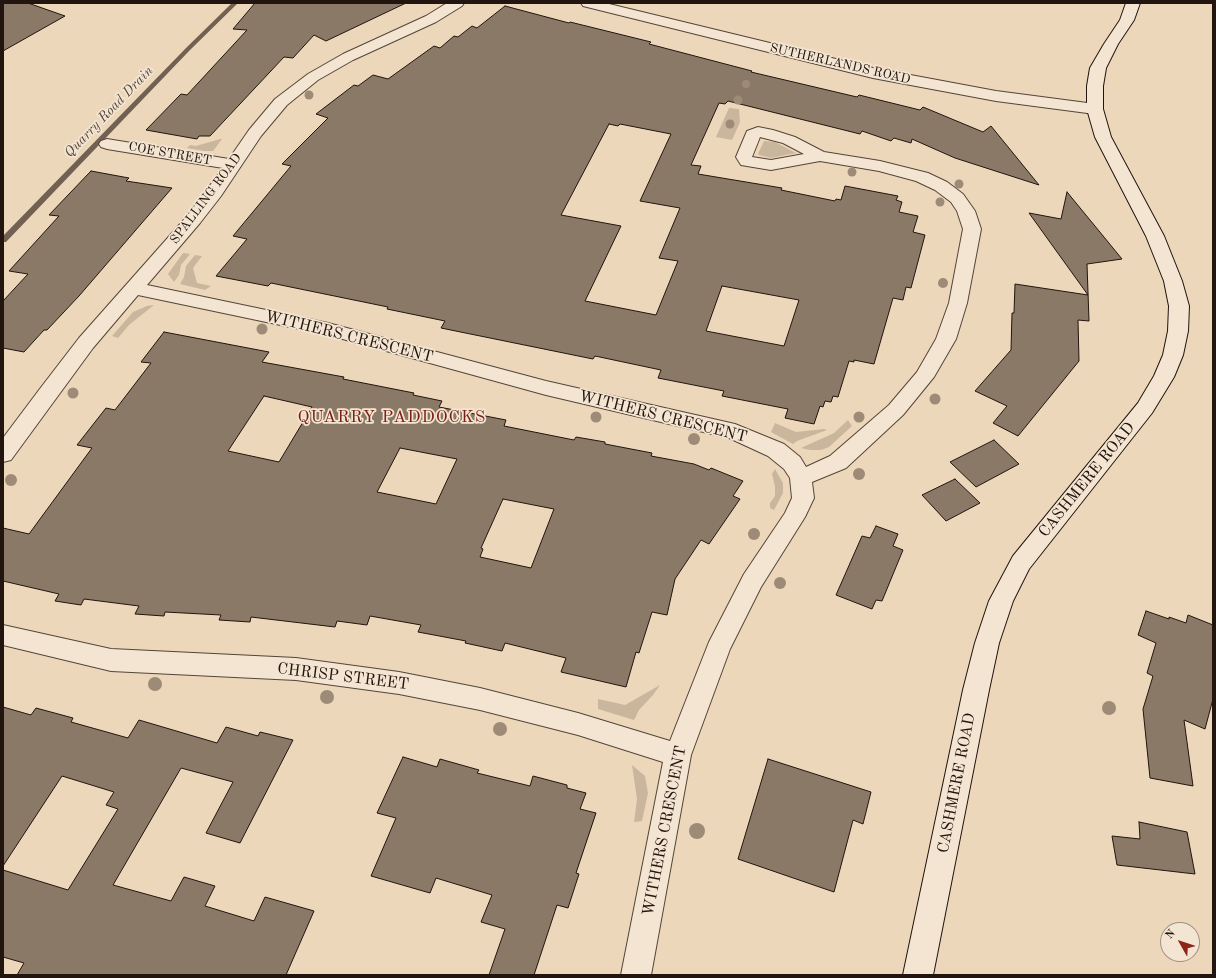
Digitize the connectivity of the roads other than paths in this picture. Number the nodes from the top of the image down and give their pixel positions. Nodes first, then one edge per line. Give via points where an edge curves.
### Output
1 (457, 3) edge
2 (588, 3) edge
3 (1133, 3) edge
4 (1095, 109) junction
5 (107, 144) dead end
6 (820, 156) dead end
7 (233, 165) junction
8 (135, 288) junction
9 (3, 454) edge
10 (801, 478) junction
11 (3, 636) edge
12 (678, 755) junction
13 (636, 975) edge
14 (918, 975) edge

1 - 7 street, SPALLING ROAD via 431,19 348,57 312,77 281,102
2 - 4 street, SUTHERLANDS ROAD via 873,73 996,96
3 - 4 street, CASHMERE ROAD via 1127,20 1098,68
4 - 14 street, CASHMERE ROAD via 1104,138 1155,236 1173,281 1179,306 1178,332 1173,355 1164,377 1145,408 1021,563 1001,601 987,643 976,690
5 - 7 street, COE STREET
6 - 10 street via 895,169 941,186 957,198 966,211 972,229 958,303 946,339 924,377 896,410 838,462
7 - 8 street, SPALLING ROAD via 216,192
8 - 9 street, SPALLING ROAD via 86,343
8 - 10 street, WITHERS CRESCENT via 328,329 546,388 735,432 776,450 792,462
10 - 12 street, WITHERS CRESCENT via 803,498 794,517 752,581 718,650
11 - 12 street, CHRISP STREET via 111,660 296,669 399,683 480,699 578,724
12 - 13 street, WITHERS CRESCENT

